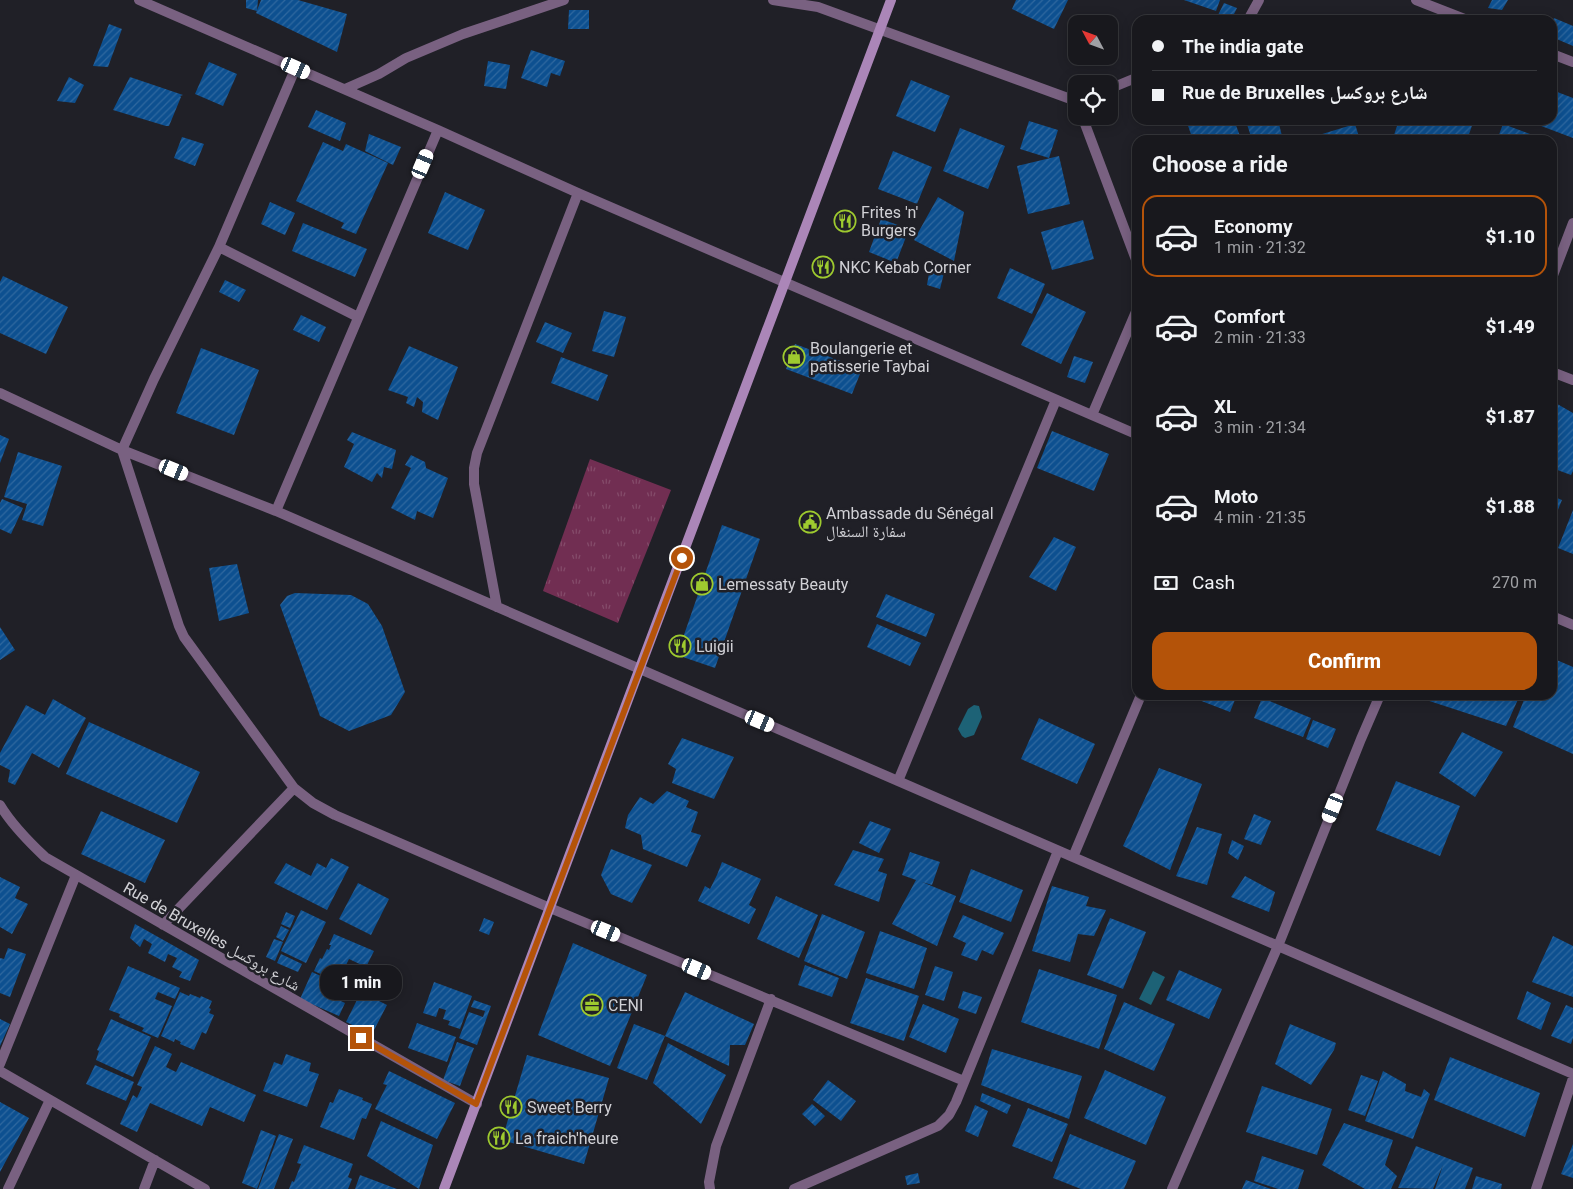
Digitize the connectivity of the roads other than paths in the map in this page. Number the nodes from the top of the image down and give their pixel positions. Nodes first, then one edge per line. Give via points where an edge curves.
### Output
1 (139, 0) edge
2 (564, 0) edge
3 (773, 0) edge
4 (809, 0) edge
5 (890, 0) edge
6 (1259, 0) edge
7 (1416, 0) edge
8 (818, 7) junction
9 (1251, 15) edge
10 (1454, 15) edge
11 (880, 29) junction
12 (1557, 56) edge
13 (1573, 62) edge
14 (296, 68) junction
15 (1132, 79) edge
16 (1118, 85) edge
17 (345, 89) junction
18 (1068, 98) edge
19 (1085, 125) edge
20 (438, 130) junction
21 (578, 192) junction
22 (1573, 223) edge
23 (219, 246) junction
24 (1132, 249) edge
25 (1557, 265) edge
26 (785, 281) junction
27 (358, 317) junction
28 (1132, 321) edge
29 (1557, 374) edge
30 (1573, 380) edge
31 (0, 393) edge
32 (1056, 400) junction
33 (1092, 415) junction
34 (1132, 432) edge
35 (122, 450) junction
36 (276, 511) junction
37 (497, 607) junction
38 (1557, 618) edge
39 (1573, 625) edge
40 (640, 669) junction
41 (1139, 700) edge
42 (1378, 700) edge
43 (898, 781) junction
44 (294, 788) junction
45 (0, 805) edge
46 (1058, 850) junction
47 (1073, 857) junction
48 (76, 875) junction
49 (550, 908) junction
50 (163, 925) junction
51 (1278, 946) junction
52 (771, 999) junction
53 (0, 1064) edge
54 (0, 1071) edge
55 (1573, 1076) edge
56 (964, 1081) junction
57 (50, 1100) junction
58 (476, 1104) junction
59 (155, 1160) junction
60 (8, 1189) edge
61 (144, 1189) edge
62 (205, 1189) edge
63 (444, 1189) edge
64 (710, 1189) edge
65 (794, 1189) edge
66 (1172, 1189) edge
67 (1536, 1189) edge

1 - 14 street
2 - 17 street via 463,34
3 - 8 street
4 - 8 street
5 - 11 main road
6 - 9 street
7 - 10 street
8 - 11 street
11 - 18 street
11 - 26 main road
12 - 13 street
14 - 17 street
14 - 23 street
15 - 16 street
17 - 20 street
19 - 24 street
20 - 21 street
20 - 27 street
21 - 26 street
21 - 37 street via 474,468 474,484
22 - 25 street
23 - 27 street
23 - 35 street
26 - 32 street
26 - 40 main road
27 - 36 street
28 - 33 street
29 - 30 street
31 - 35 street
32 - 33 street
32 - 43 street
33 - 34 street
35 - 36 street
35 - 44 street via 184,636
36 - 37 street
37 - 40 street
38 - 39 street
40 - 43 street
40 - 49 main road
41 - 47 street
42 - 51 street
43 - 46 street
44 - 49 street via 312,803 335,815
44 - 50 street
45 - 48 street, Rue de Bruxelles شارع بروكسل via 23,837 45,857
46 - 47 street
46 - 56 street
47 - 51 street
48 - 50 street, Rue de Bruxelles شارع بروكسل
48 - 53 street
49 - 52 street
49 - 58 main road
50 - 58 street, Rue de Bruxelles شارع بروكسل
51 - 55 street
51 - 66 street
52 - 56 street
52 - 64 street via 716,1146
54 - 57 street
55 - 67 street
56 - 65 street via 949,1115 938,1126
57 - 59 street
57 - 60 street
58 - 63 main road
59 - 61 street
59 - 62 street

